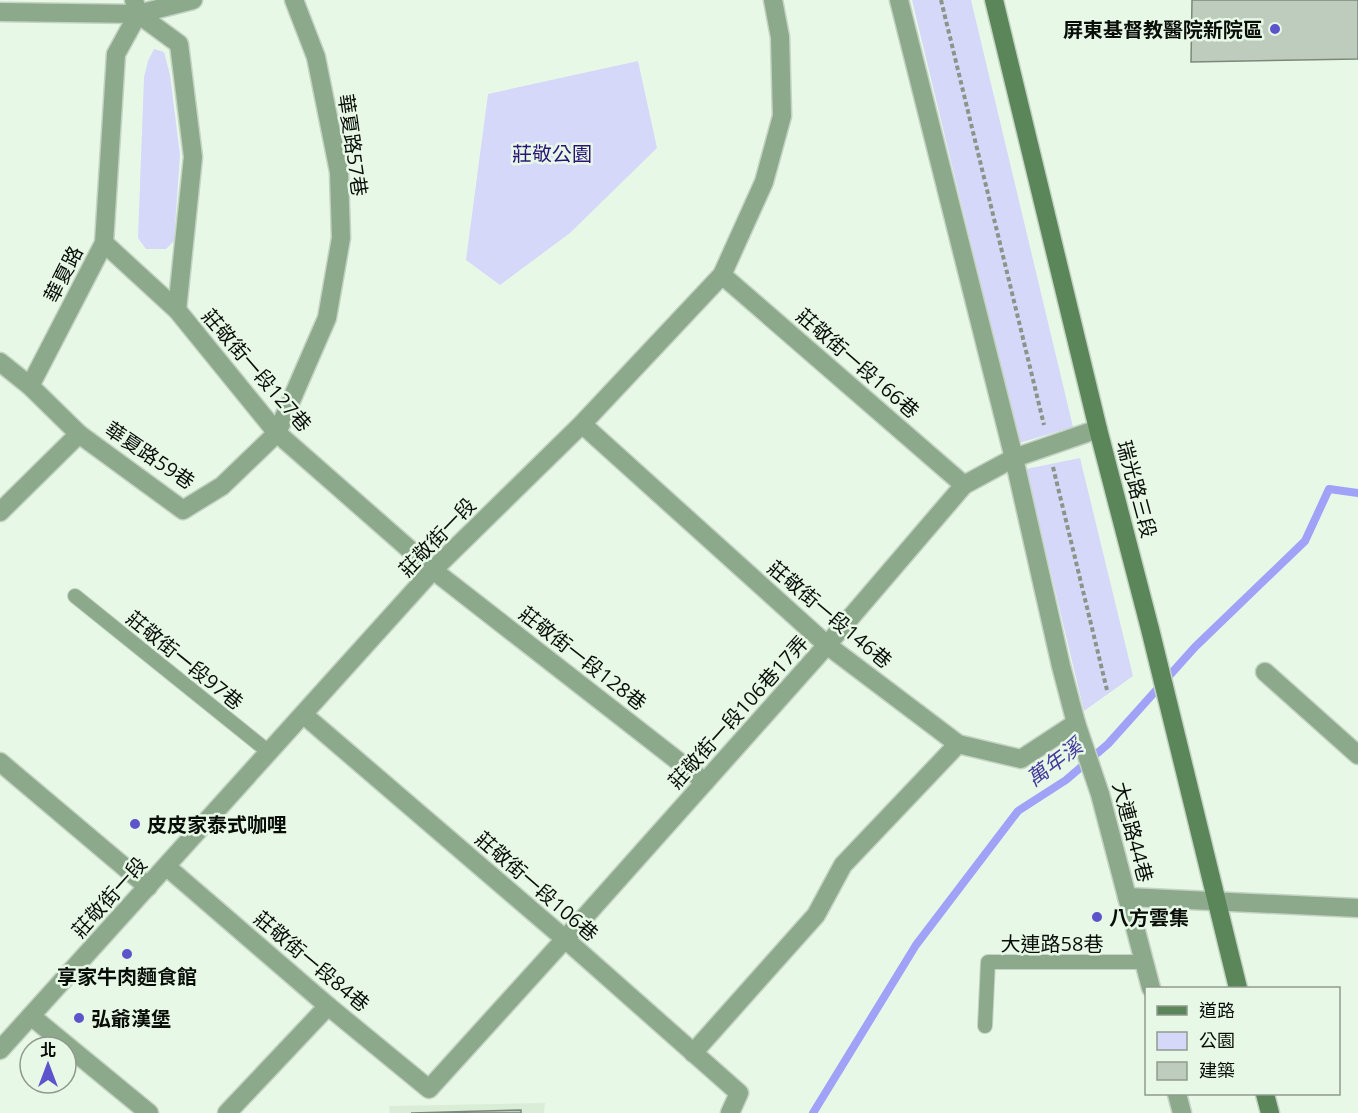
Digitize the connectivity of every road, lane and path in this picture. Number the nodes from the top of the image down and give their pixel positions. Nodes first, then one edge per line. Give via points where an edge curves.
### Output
1 (193, 0) edge
2 (294, 0) edge
3 (773, 0) edge
4 (899, 0) edge
5 (941, 0) edge
6 (994, 0) edge
7 (136, 7) edge
8 (0, 12) edge
9 (104, 243) junction
10 (722, 275) junction
11 (177, 310) junction
12 (0, 362) edge
13 (30, 386) junction
14 (582, 424) junction
15 (1098, 429) junction
16 (277, 433) junction
17 (80, 434) junction
18 (1047, 447) junction
19 (1014, 458) junction
20 (964, 485) junction
21 (0, 512) edge
22 (433, 570) junction
23 (75, 596) dead end
24 (828, 645) junction
25 (1265, 672) dead end
26 (1107, 690) dead end
27 (304, 715) junction
28 (1076, 723) junction
29 (958, 744) junction
30 (270, 753) junction
31 (1358, 755) edge
32 (0, 762) edge
33 (705, 782) junction
34 (167, 867) junction
35 (148, 887) junction
36 (1127, 897) junction
37 (1216, 902) junction
38 (1358, 908) edge
39 (565, 939) junction
40 (1144, 962) junction
41 (1151, 987) edge
42 (1238, 987) edge
43 (328, 1006) junction
44 (31, 1016) junction
45 (985, 1026) dead end
46 (0, 1050) edge
47 (693, 1053) junction
48 (429, 1089) joint
49 (1177, 1095) edge
50 (1265, 1095) edge
51 (149, 1113) edge
52 (227, 1113) edge
53 (730, 1113) edge
54 (1182, 1113) edge
55 (1270, 1113) edge

1 - 7 street
2 - 16 street, 華夏路57巷 via 316,57 339,172 341,238 327,318
3 - 10 street, 莊敬街一段 via 780,37 782,116 764,182
4 - 19 street
5 - 18 path
6 - 15 street, 瑞光路三段
7 - 8 street
7 - 9 street, 華夏路 via 116,54
7 - 11 street via 179,44 193,157
9 - 11 street, 莊敬街一段127巷
9 - 13 street, 華夏路
10 - 14 street, 莊敬街一段
10 - 20 street, 莊敬街一段166巷
11 - 16 street, 莊敬街一段127巷
12 - 13 street
13 - 17 street
14 - 22 street, 莊敬街一段
14 - 24 street, 莊敬街一段146巷
15 - 18 street
15 - 37 street, 瑞光路三段
16 - 17 street, 華夏路59巷 via 222,486 183,510
16 - 22 street, 莊敬街一段127巷
17 - 21 street
18 - 19 street
18 - 26 path
19 - 20 street
19 - 28 street
20 - 24 street, 莊敬街一段106巷17弄
22 - 27 street, 莊敬街一段
22 - 33 street, 莊敬街一段128巷
23 - 30 lane, 莊敬街一段97巷
24 - 29 street, 莊敬街一段146巷
24 - 33 street, 莊敬街一段106巷17弄
25 - 31 street
27 - 30 street, 莊敬街一段
27 - 39 street, 莊敬街一段106巷
28 - 29 street, 莊敬街一段146巷 via 1021,759
28 - 36 street, 大連路44巷 via 1100,794
29 - 47 street via 843,865 816,915
30 - 34 street, 莊敬街一段
32 - 35 street
33 - 39 street, 莊敬街一段106巷17弄
34 - 35 street, 莊敬街一段
34 - 43 street, 莊敬街一段84巷
35 - 44 street, 莊敬街一段
36 - 37 street
36 - 40 street, 大連路44巷
37 - 38 street
37 - 42 street, 瑞光路三段
39 - 47 street, 莊敬街一段106巷
39 - 48 street, 莊敬街一段106巷17弄
40 - 41 street, 大連路44巷
40 - 45 lane, 大連路58巷 via 988,962
43 - 48 street, 莊敬街一段84巷
43 - 52 street
44 - 46 street, 莊敬街一段
44 - 51 street
47 - 53 street, 莊敬街一段106巷 via 739,1093
49 - 54 street
50 - 55 street

